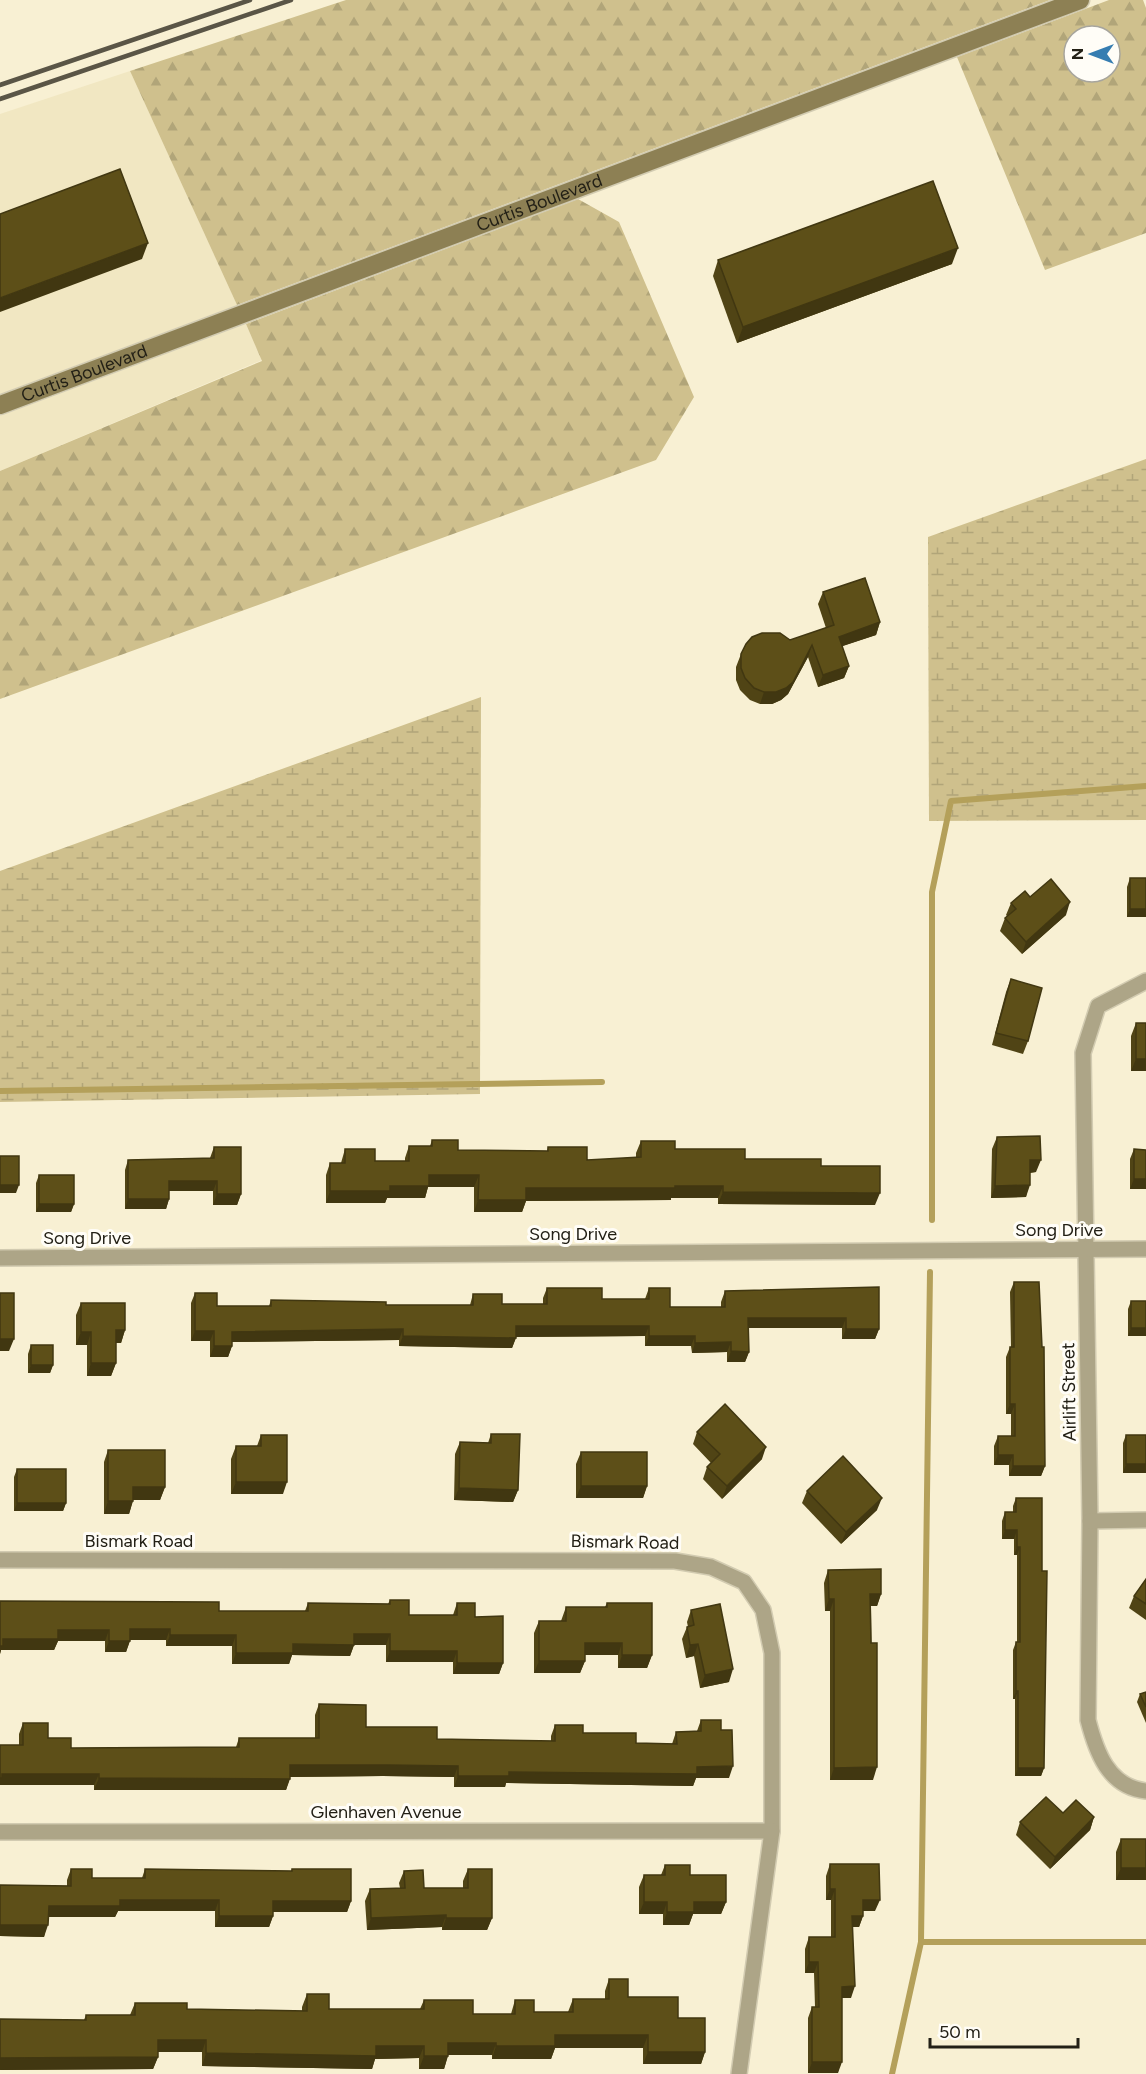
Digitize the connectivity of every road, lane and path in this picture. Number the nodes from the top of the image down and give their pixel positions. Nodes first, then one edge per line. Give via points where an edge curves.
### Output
1 (1080, 0) edge
2 (0, 405) edge
3 (1146, 981) edge
4 (1086, 1249) junction
5 (1146, 1249) edge
6 (0, 1258) edge
7 (1146, 1520) edge
8 (1090, 1521) junction
9 (0, 1560) edge
10 (1146, 1791) edge
11 (772, 1831) junction
12 (0, 1832) edge
13 (739, 2074) edge

1 - 2 street, Curtis Boulevard
3 - 4 street, Airlift Street via 1098,1006 1083,1053
4 - 5 street, Song Drive
4 - 6 street, Song Drive
4 - 8 street, Airlift Street
7 - 8 street
8 - 10 street, Airlift Street via 1088,1720 1095,1748 1111,1776
9 - 11 street, Bismark Road via 675,1561 711,1567 744,1581 763,1610 772,1653
11 - 12 street, Glenhaven Avenue
11 - 13 street, Bismark Road

